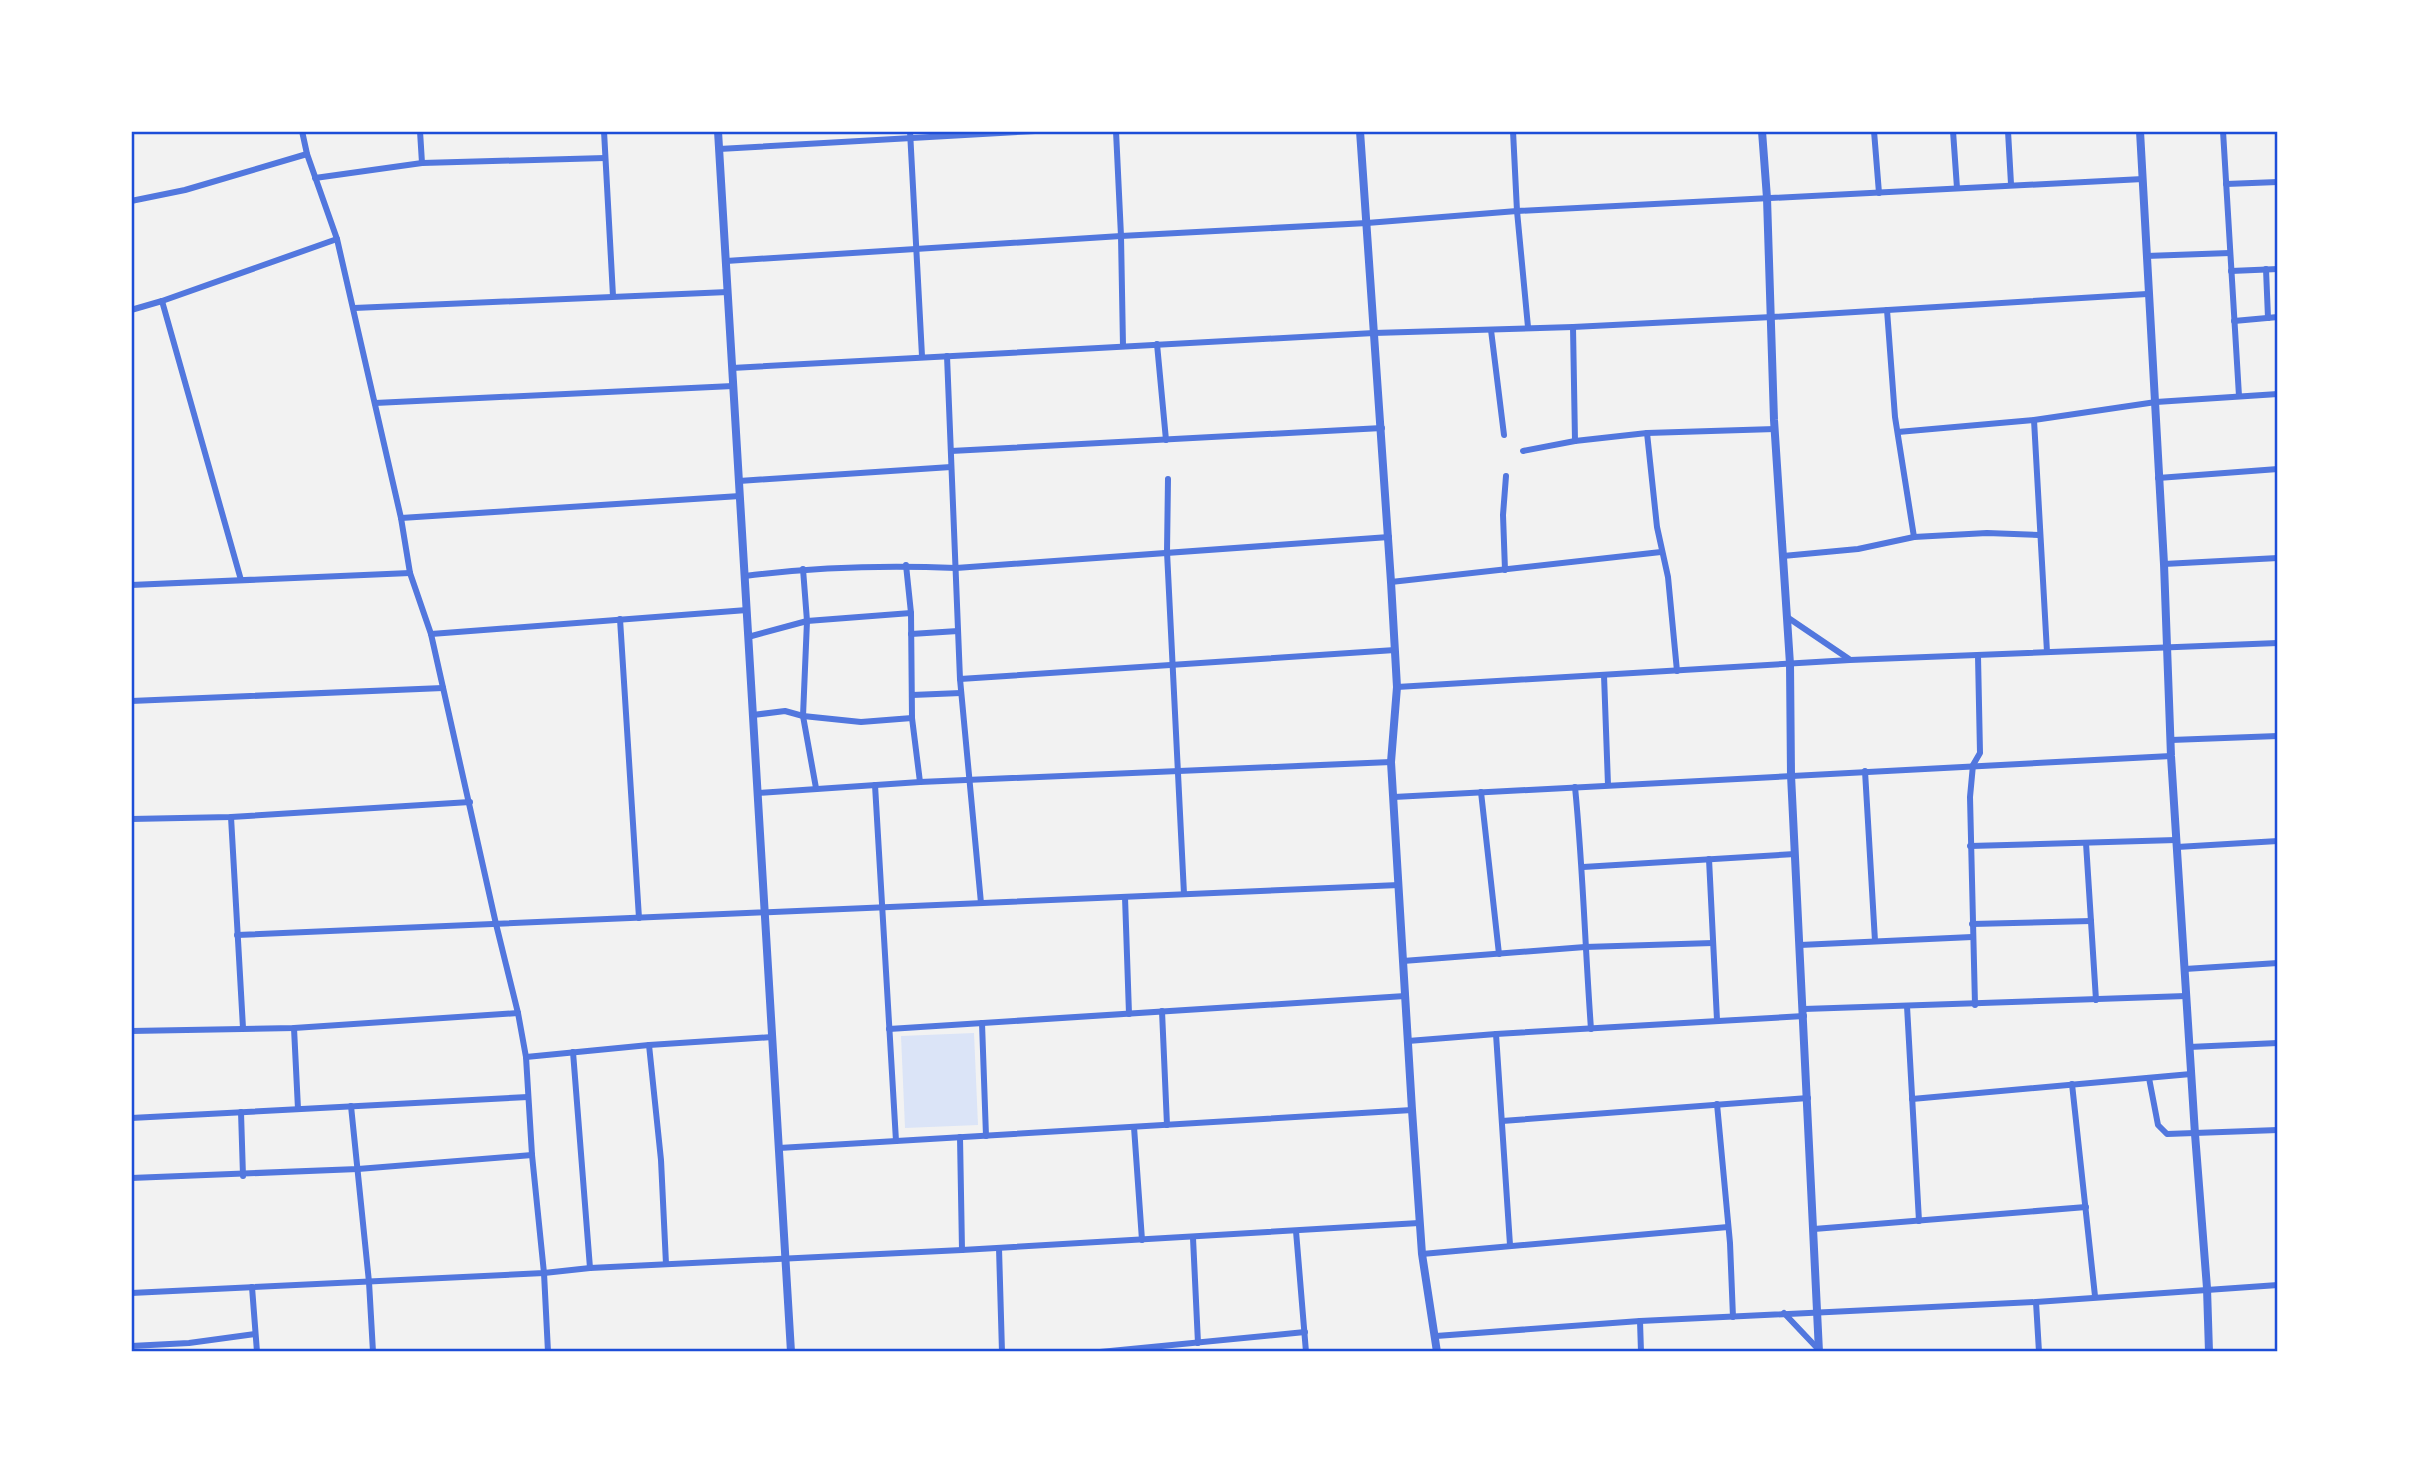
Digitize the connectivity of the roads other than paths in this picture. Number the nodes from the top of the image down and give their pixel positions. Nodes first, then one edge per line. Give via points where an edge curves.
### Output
1 (302, 131) edge
2 (420, 131) edge
3 (604, 131) edge
4 (718, 131) edge
5 (1035, 131) edge
6 (1116, 131) edge
7 (1360, 131) edge
8 (1513, 131) edge
9 (1762, 131) edge
10 (1874, 131) edge
11 (1953, 131) edge
12 (2008, 131) edge
13 (2140, 131) edge
14 (2223, 131) edge
15 (910, 134) edge
16 (719, 149) junction
17 (307, 154) junction
18 (605, 158) junction
19 (422, 163) junction
20 (315, 178) junction
21 (2143, 179) junction
22 (2278, 182) edge
23 (2011, 184) junction
24 (2226, 184) junction
25 (1957, 188) junction
26 (1879, 193) junction
27 (1767, 198) junction
28 (131, 201) edge
29 (1517, 211) junction
30 (1367, 223) junction
31 (1121, 236) junction
32 (337, 239) junction
33 (916, 248) junction
34 (2230, 253) junction
35 (2146, 256) junction
36 (726, 261) junction
37 (2266, 269) junction
38 (2278, 269) edge
39 (2231, 271) junction
40 (728, 292) junction
41 (2147, 294) junction
42 (612, 296) junction
43 (162, 301) junction
44 (354, 308) junction
45 (131, 310) edge
46 (1887, 310) junction
47 (1772, 317) junction
48 (2278, 317) edge
49 (2268, 318) junction
50 (2234, 321) junction
51 (1528, 327) junction
52 (1573, 327) junction
53 (1491, 330) junction
54 (1374, 333) junction
55 (1157, 344) junction
56 (1123, 346) junction
57 (922, 356) junction
58 (947, 356) junction
59 (732, 368) junction
60 (733, 387) junction
61 (2278, 394) edge
62 (2239, 396) junction
63 (2156, 402) junction
64 (375, 403) junction
65 (2034, 420) junction
66 (1382, 429) junction
67 (1775, 429) junction
68 (1898, 432) junction
69 (1647, 433) junction
70 (1504, 435) dead end
71 (1166, 440) junction
72 (1575, 441) junction
73 (951, 451) junction
74 (1523, 451) dead end
75 (951, 467) junction
76 (2278, 469) edge
77 (1506, 476) dead end
78 (2158, 478) junction
79 (1168, 479) dead end
80 (739, 481) junction
81 (740, 496) junction
82 (401, 517) junction
83 (2039, 535) junction
84 (1389, 537) junction
85 (1914, 537) junction
86 (1167, 552) junction
87 (1661, 552) junction
88 (1783, 556) junction
89 (2278, 558) edge
90 (2164, 564) junction
91 (906, 565) junction
92 (956, 568) junction
93 (803, 569) junction
94 (1505, 570) junction
95 (410, 572) junction
96 (745, 576) junction
97 (242, 580) junction
98 (1391, 582) junction
99 (131, 585) edge
100 (747, 610) junction
101 (911, 613) junction
102 (1787, 617) junction
103 (620, 619) junction
104 (807, 621) junction
105 (958, 631) junction
106 (432, 634) junction
107 (911, 634) junction
108 (748, 637) junction
109 (2278, 643) edge
110 (2167, 648) junction
111 (1395, 650) junction
112 (2047, 652) junction
113 (1978, 656) junction
114 (1850, 660) junction
115 (1790, 664) junction
116 (1173, 665) junction
117 (1677, 671) junction
118 (1604, 675) junction
119 (960, 679) junction
120 (1397, 687) junction
121 (443, 688) junction
122 (961, 693) junction
123 (912, 695) junction
124 (131, 701) edge
125 (753, 715) junction
126 (803, 716) junction
127 (912, 718) junction
128 (2278, 736) edge
129 (2171, 740) junction
130 (2171, 756) junction
131 (1391, 762) junction
132 (1973, 765) junction
133 (1865, 771) junction
134 (1178, 772) junction
135 (1791, 775) junction
136 (971, 780) junction
137 (920, 782) junction
138 (875, 785) junction
139 (1608, 785) junction
140 (1575, 787) junction
141 (816, 788) junction
142 (1481, 792) junction
143 (758, 793) junction
144 (1394, 797) junction
145 (470, 802) junction
146 (231, 817) junction
147 (131, 819) edge
148 (2278, 841) edge
149 (2087, 843) junction
150 (2177, 843) junction
151 (1970, 846) junction
152 (1795, 854) junction
153 (1709, 859) junction
154 (1583, 867) junction
155 (1399, 885) junction
156 (1184, 894) junction
157 (1125, 897) junction
158 (981, 903) junction
159 (882, 907) junction
160 (765, 912) junction
161 (639, 918) junction
162 (2091, 921) junction
163 (496, 924) junction
164 (1972, 925) junction
165 (237, 935) junction
166 (1972, 937) junction
167 (1874, 941) junction
168 (1713, 943) junction
169 (1800, 945) junction
170 (1585, 947) junction
171 (1499, 954) junction
172 (1403, 961) junction
173 (2278, 963) edge
174 (2185, 969) junction
175 (1405, 996) junction
176 (2186, 996) junction
177 (2096, 1000) junction
178 (1975, 1004) junction
179 (1907, 1006) junction
180 (1161, 1011) junction
181 (1804, 1012) junction
182 (518, 1013) junction
183 (1129, 1014) junction
184 (1717, 1020) junction
185 (982, 1023) junction
186 (243, 1028) junction
187 (294, 1028) junction
188 (889, 1029) junction
189 (1591, 1029) junction
190 (131, 1031) edge
191 (1496, 1034) junction
192 (772, 1037) junction
193 (1408, 1041) junction
194 (2278, 1044) edge
195 (649, 1045) junction
196 (2189, 1047) junction
197 (573, 1052) junction
198 (526, 1057) junction
199 (2191, 1074) junction
200 (2149, 1078) junction
201 (2072, 1084) junction
202 (528, 1097) junction
203 (1808, 1098) junction
204 (1912, 1099) junction
205 (1717, 1104) junction
206 (351, 1106) junction
207 (298, 1109) junction
208 (1412, 1110) junction
209 (241, 1112) junction
210 (131, 1118) edge
211 (1502, 1121) junction
212 (1167, 1125) junction
213 (1134, 1127) junction
214 (2278, 1130) edge
215 (2195, 1134) junction
216 (986, 1136) junction
217 (960, 1137) junction
218 (896, 1141) junction
219 (779, 1148) junction
220 (532, 1155) junction
221 (358, 1169) junction
222 (243, 1175) junction
223 (131, 1178) edge
224 (2086, 1207) junction
225 (1919, 1221) junction
226 (1419, 1223) junction
227 (1728, 1227) junction
228 (1814, 1229) junction
229 (1296, 1231) junction
230 (1194, 1238) junction
231 (1142, 1240) junction
232 (1510, 1245) junction
233 (999, 1248) junction
234 (962, 1250) junction
235 (1422, 1254) junction
236 (786, 1258) junction
237 (666, 1264) junction
238 (590, 1268) junction
239 (544, 1273) junction
240 (369, 1282) junction
241 (2278, 1285) edge
242 (252, 1287) junction
243 (2207, 1288) junction
244 (131, 1293) edge
245 (2095, 1296) junction
246 (2036, 1302) junction
247 (1784, 1313) junction
248 (1817, 1313) junction
249 (1733, 1317) junction
250 (1640, 1321) junction
251 (1305, 1332) junction
252 (255, 1334) junction
253 (1436, 1336) junction
254 (1198, 1343) junction
255 (131, 1346) edge
256 (1819, 1351) edge
257 (257, 1352) edge
258 (373, 1352) edge
259 (548, 1352) edge
260 (791, 1352) edge
261 (1002, 1352) edge
262 (1100, 1352) edge
263 (1306, 1352) edge
264 (1437, 1352) edge
265 (1641, 1352) edge
266 (2039, 1352) edge
267 (2209, 1352) edge

1 - 17 street
2 - 19 street
3 - 18 street
4 - 16 street
5 - 15 street
6 - 31 street
7 - 30 street
8 - 29 street
9 - 27 street
10 - 26 street
11 - 25 street
12 - 23 street
13 - 21 street
14 - 24 street
15 - 16 street
15 - 33 street
16 - 36 street
17 - 20 street
17 - 28 street
18 - 19 street
18 - 42 street
19 - 20 street
20 - 32 street
21 - 23 street
21 - 35 street
22 - 24 street
23 - 25 street
24 - 34 street
25 - 26 street
26 - 27 street
27 - 29 street
27 - 47 street
29 - 30 street
29 - 51 street
30 - 31 street
30 - 54 street
31 - 33 street
31 - 56 street
32 - 43 street
32 - 44 street
33 - 36 street
33 - 57 street
34 - 35 street
34 - 39 street
35 - 41 street
36 - 40 street
37 - 38 street
37 - 39 street
37 - 49 street
39 - 50 street
40 - 42 street
40 - 59 street
41 - 46 street
41 - 63 street
42 - 44 street
43 - 45 street
43 - 97 street
44 - 64 street
46 - 47 street
46 - 68 street
47 - 52 street
47 - 67 street
48 - 49 street
49 - 50 street
50 - 62 street
51 - 52 street
51 - 53 street
52 - 72 street
53 - 54 street
53 - 70 street
54 - 55 street
54 - 66 street
55 - 56 street
55 - 71 street
56 - 58 street
57 - 58 street
57 - 59 street
58 - 73 street
59 - 60 street
60 - 64 street
60 - 80 street
61 - 62 street
62 - 63 street
63 - 65 street
63 - 78 street
64 - 82 street
65 - 68 street
65 - 83 street
66 - 71 street
66 - 84 street
67 - 69 street
67 - 88 street
68 - 85 street
69 - 72 street
69 - 87 street
71 - 73 street
72 - 74 street
73 - 75 street
75 - 80 street
75 - 92 street
76 - 78 street
77 - 94 street
78 - 90 street
79 - 86 street
80 - 81 street
81 - 82 street
81 - 96 street
82 - 95 street
83 - 85 street
83 - 112 street
84 - 86 street
84 - 98 street
85 - 88 street
86 - 92 street
86 - 116 street
87 - 94 street
87 - 117 street via 1668,577
88 - 102 street
89 - 90 street
90 - 110 street
91 - 92 street
91 - 93 street
91 - 101 street
92 - 105 street
93 - 96 street
93 - 104 street
94 - 98 street
95 - 97 street
95 - 106 street
96 - 100 street
97 - 99 street
98 - 111 street
100 - 103 street
100 - 108 street
101 - 104 street
101 - 107 street
102 - 114 street
102 - 115 street
103 - 106 street
103 - 161 street
104 - 108 street
104 - 126 street
105 - 107 street
105 - 119 street
106 - 121 street
107 - 123 street
108 - 125 street
109 - 110 street
110 - 112 street
110 - 129 street
111 - 116 street
111 - 120 street
112 - 113 street
113 - 114 street
113 - 132 street via 1980,753
114 - 115 street
115 - 117 street
115 - 135 street
116 - 119 street
116 - 134 street
117 - 118 street
118 - 120 street
118 - 139 street
119 - 122 street
120 - 131 street
121 - 124 street
121 - 145 street
122 - 123 street
122 - 136 street
123 - 127 street
125 - 126 street via 785,711
125 - 143 street
126 - 127 street via 861,722
126 - 141 street
127 - 137 street
128 - 129 street
129 - 130 street
130 - 132 street
130 - 150 street
131 - 134 street
131 - 144 street
132 - 133 street
132 - 151 street
133 - 135 street
133 - 167 street
134 - 136 street
134 - 156 street
135 - 139 street
135 - 152 street
136 - 137 street
136 - 158 street
137 - 138 street
138 - 141 street
138 - 159 street
139 - 140 street
140 - 142 street
140 - 154 street
141 - 143 street
142 - 144 street
142 - 171 street
143 - 160 street
144 - 155 street
145 - 146 street
145 - 163 street
146 - 147 street
146 - 165 street
148 - 150 street
149 - 150 street
149 - 151 street
149 - 162 street
150 - 174 street
151 - 164 street
152 - 153 street
152 - 169 street
153 - 154 street
153 - 168 street
154 - 170 street
155 - 156 street
155 - 172 street
156 - 157 street
157 - 158 street
157 - 183 street
158 - 159 street
159 - 160 street
159 - 188 street
160 - 161 street
160 - 192 street
161 - 163 street
162 - 164 street
162 - 177 street
163 - 165 street
163 - 182 street
164 - 166 street
165 - 186 street
166 - 167 street
166 - 178 street
167 - 169 street
168 - 170 street
168 - 184 street
169 - 181 street
170 - 171 street
170 - 189 street
171 - 172 street
172 - 175 street
173 - 174 street
174 - 176 street
175 - 180 street
175 - 193 street
176 - 177 street
176 - 196 street
177 - 178 street
178 - 179 street
179 - 181 street
179 - 204 street
180 - 183 street
180 - 212 street
181 - 184 street
181 - 203 street
182 - 187 street
182 - 198 street
183 - 185 street
184 - 189 street
185 - 188 street
185 - 216 street
186 - 187 street
186 - 190 street
187 - 207 street
188 - 218 street
189 - 191 street
191 - 193 street
191 - 211 street
192 - 195 street
192 - 219 street
193 - 208 street
194 - 196 street
195 - 197 street
195 - 237 street
196 - 199 street
197 - 198 street
197 - 238 street
198 - 202 street
199 - 200 street
199 - 215 street
200 - 201 street
200 - 215 street via 2161,1130
201 - 204 street
201 - 224 street
202 - 206 street
202 - 220 street
203 - 205 street
203 - 228 street
204 - 225 street
205 - 211 street
205 - 227 street
206 - 207 street
206 - 221 street
207 - 209 street
208 - 212 street
208 - 226 street
209 - 210 street
209 - 222 street
211 - 232 street
212 - 213 street
213 - 216 street
213 - 231 street
214 - 215 street
215 - 243 street
216 - 217 street
217 - 218 street
217 - 234 street
218 - 219 street
219 - 236 street
220 - 221 street
220 - 239 street
221 - 222 street
221 - 240 street
222 - 223 street
224 - 225 street
224 - 245 street
225 - 228 street
226 - 229 street
226 - 235 street
227 - 232 street
227 - 249 street
228 - 248 street
229 - 230 street
229 - 251 street
230 - 231 street
230 - 254 street
231 - 233 street
232 - 235 street
233 - 234 street
233 - 261 street
234 - 236 street
235 - 253 street
236 - 237 street
236 - 260 street
237 - 238 street
238 - 239 street
239 - 240 street
239 - 259 street
240 - 242 street
240 - 258 street
241 - 243 street
242 - 244 street
242 - 252 street
243 - 245 street
243 - 267 street
245 - 246 street
246 - 248 street
246 - 266 street
247 - 248 street
247 - 249 street
247 - 256 street
248 - 256 street
249 - 250 street
250 - 253 street
250 - 265 street
251 - 254 street
251 - 263 street
252 - 255 street
252 - 257 street
253 - 264 street
254 - 262 street

